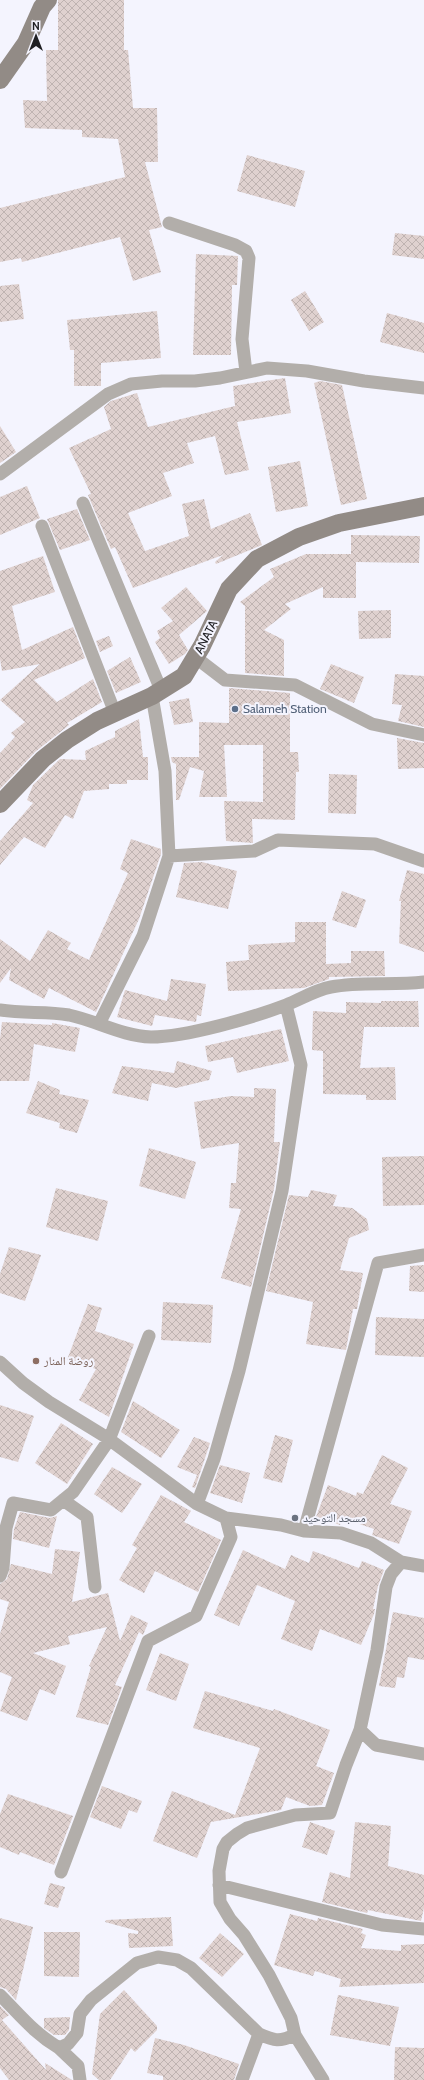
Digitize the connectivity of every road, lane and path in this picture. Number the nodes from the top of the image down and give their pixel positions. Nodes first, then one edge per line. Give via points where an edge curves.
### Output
1 (48, 0) edge
2 (0, 80) edge
3 (169, 223) dead end
4 (246, 372) junction
5 (424, 388) edge
6 (0, 474) edge
7 (83, 503) dead end
8 (424, 506) edge
9 (42, 526) dead end
10 (196, 657) junction
11 (157, 693) junction
12 (115, 713) junction
13 (424, 736) edge
14 (0, 804) edge
15 (169, 856) junction
16 (424, 861) edge
17 (424, 982) edge
18 (286, 1005) junction
19 (0, 1010) edge
20 (99, 1024) junction
21 (424, 1255) edge
22 (149, 1336) dead end
23 (0, 1362) edge
24 (109, 1440) junction
25 (63, 1500) junction
26 (197, 1504) junction
27 (226, 1518) junction
28 (304, 1531) junction
29 (401, 1562) junction
30 (424, 1566) edge
31 (0, 1576) edge
32 (95, 1587) dead end
33 (360, 1730) junction
34 (424, 1754) edge
35 (61, 1872) dead end
36 (219, 1885) junction
37 (424, 1929) edge
38 (0, 1995) edge
39 (259, 2034) junction
40 (295, 2034) junction
41 (59, 2048) junction
42 (80, 2080) edge
43 (242, 2080) edge
44 (323, 2080) edge

1 - 2 street via 26,43
3 - 4 street via 246,250 249,258 242,339
4 - 5 street via 267,368 307,371
4 - 6 street via 195,381 131,384 108,394
7 - 11 street
8 - 10 street, ANATA via 339,523 299,537 257,559 230,589
9 - 12 street
10 - 11 street, ANATA via 184,676
10 - 13 street via 225,680 295,685 372,724
11 - 12 street, ANATA
11 - 15 street via 165,771
12 - 14 street, ANATA via 66,740 43,759
15 - 16 street via 254,851 278,840 375,844
15 - 20 street via 143,936
17 - 18 street via 330,987 302,996
18 - 20 street via 224,1023 165,1036 136,1035
18 - 26 street via 301,1065 282,1191 239,1371 214,1459
19 - 20 street via 23,1014 67,1015
21 - 28 street via 378,1263
22 - 24 street
23 - 24 street via 49,1402
24 - 25 street via 73,1492
24 - 26 street
25 - 31 street via 51,1510 13,1503 6,1528
25 - 32 street via 87,1517
26 - 27 street
27 - 28 street via 281,1525
27 - 35 street via 232,1537 196,1616 148,1641
28 - 29 street via 341,1533 371,1543
29 - 30 street
29 - 33 street via 391,1574 386,1587 377,1650
33 - 34 street via 376,1745
33 - 36 street via 330,1813 296,1815 247,1828 237,1834 223,1849
36 - 37 street via 382,1925
36 - 40 street via 220,1902 269,1974 291,2018
38 - 41 street via 40,2036
39 - 40 street via 282,2041
39 - 41 street via 191,1968 177,1960 158,1957 137,1963 91,2000 80,2014 77,2033 68,2044
39 - 43 street
40 - 44 street
41 - 42 street via 78,2066

